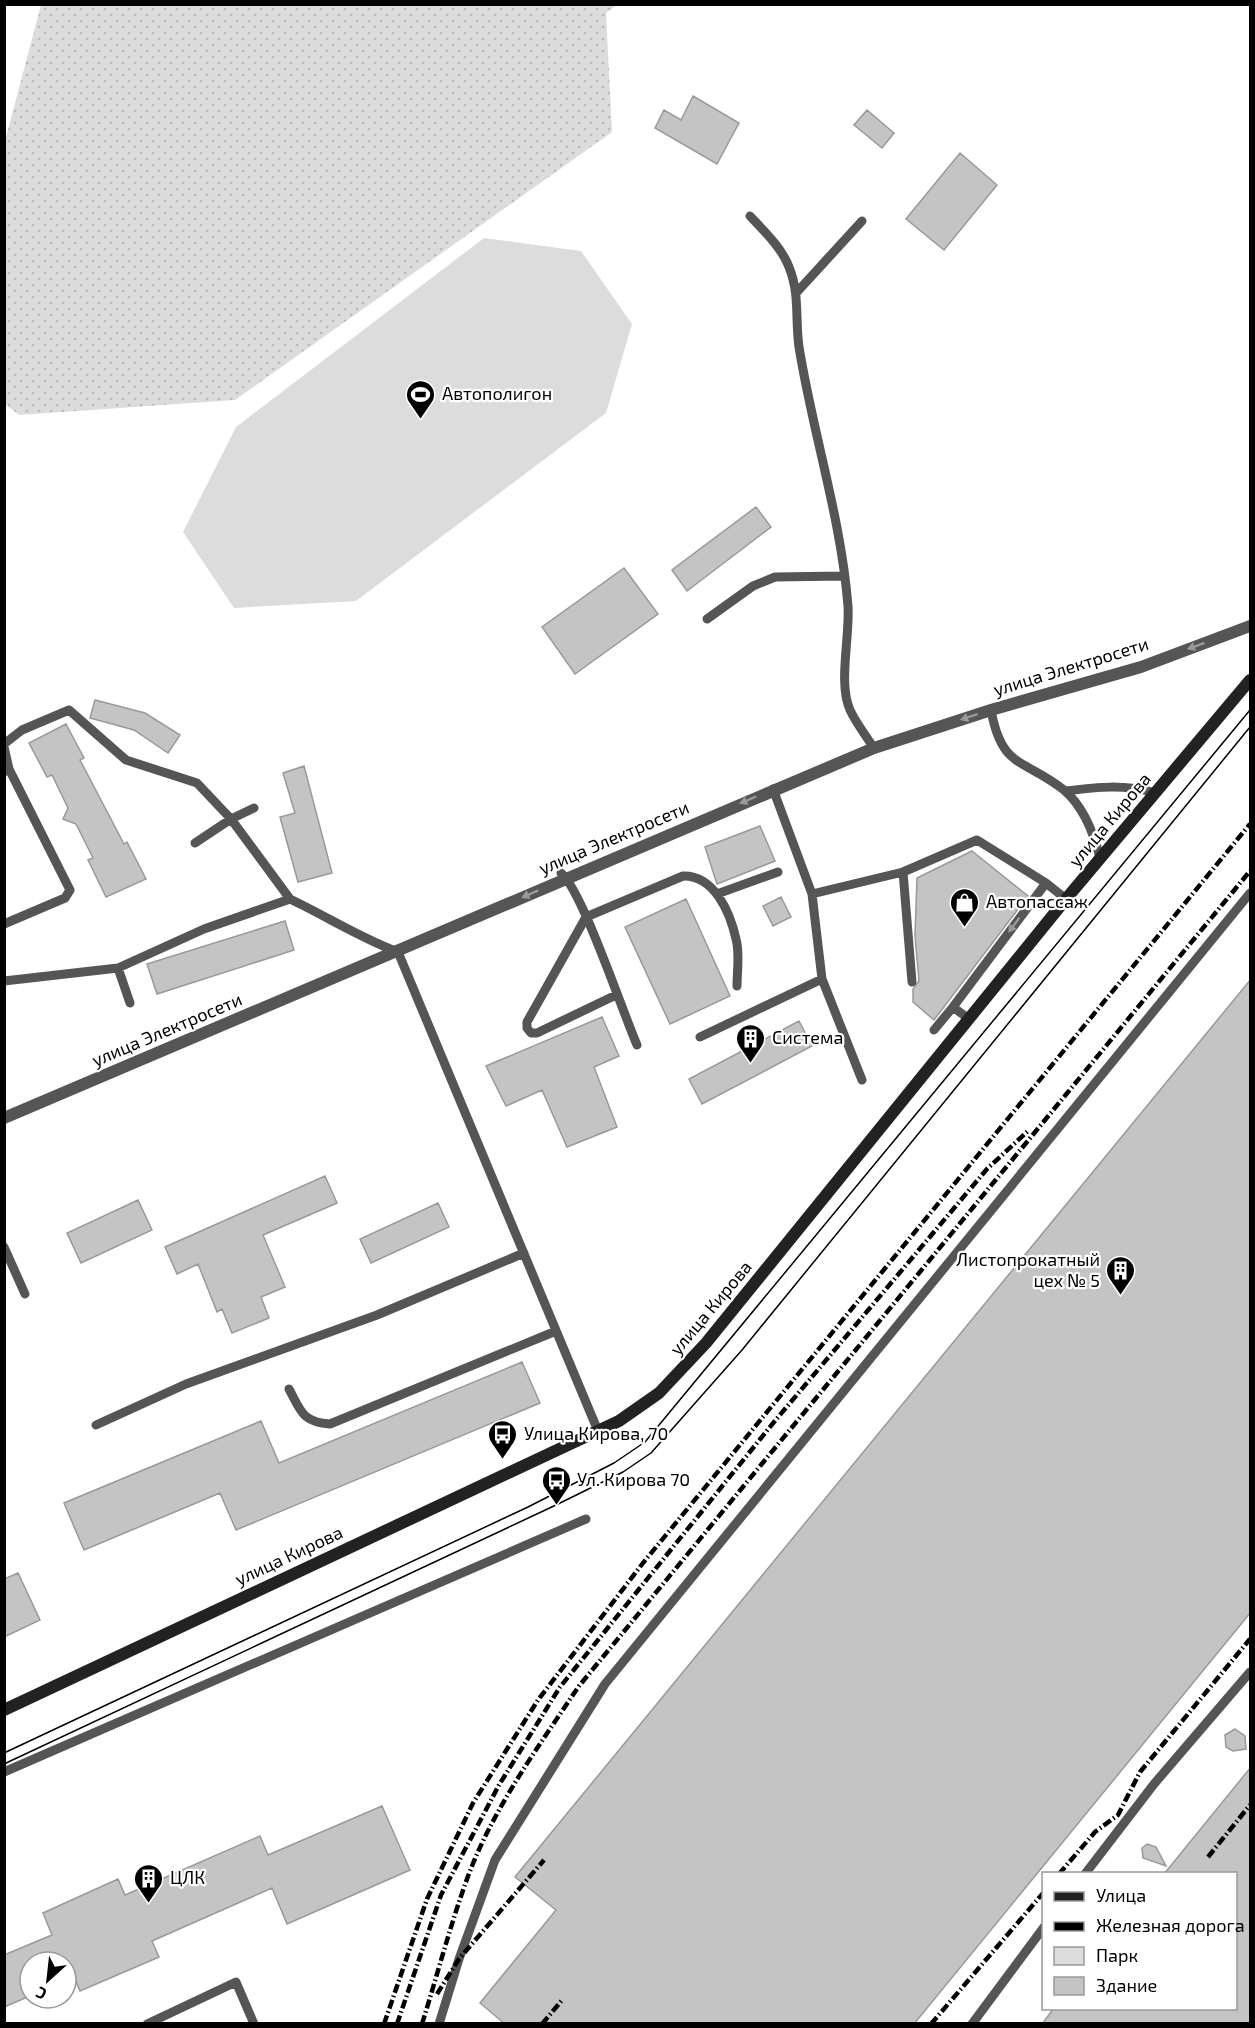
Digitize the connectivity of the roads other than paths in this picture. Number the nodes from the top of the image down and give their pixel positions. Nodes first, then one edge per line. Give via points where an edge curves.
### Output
1 (750, 216) dead end
2 (862, 221) dead end
3 (797, 292) junction
4 (844, 576) junction
5 (707, 619) dead end
6 (1251, 626) edge
7 (1251, 680) edge
8 (991, 710) junction
9 (4, 746) edge
10 (874, 748) junction
11 (7, 771) edge
12 (773, 789) junction
13 (1066, 791) junction
14 (1155, 793) junction
15 (254, 808) dead end
16 (231, 819) junction
17 (195, 843) dead end
18 (1100, 858) junction
19 (778, 872) dead end
20 (903, 872) junction
21 (564, 876) junction
22 (1046, 883) junction
23 (1251, 893) edge
24 (717, 894) junction
25 (812, 894) junction
26 (290, 899) junction
27 (1066, 899) junction
28 (586, 917) junction
29 (5, 923) edge
30 (398, 952) junction
31 (118, 968) junction
32 (822, 979) junction
33 (4, 981) edge
34 (912, 982) dead end
35 (737, 986) dead end
36 (616, 995) junction
37 (130, 1003) dead end
38 (952, 1007) junction
39 (969, 1019) junction
40 (934, 1030) dead end
41 (700, 1037) dead end
42 (637, 1045) dead end
43 (862, 1080) dead end
44 (4, 1118) edge
45 (4, 1247) edge
46 (524, 1253) junction
47 (25, 1294) dead end
48 (556, 1331) junction
49 (289, 1389) dead end
50 (96, 1425) dead end
51 (597, 1431) junction
52 (586, 1519) dead end
53 (1251, 1672) edge
54 (4, 1710) edge
55 (4, 1772) edge
56 (1087, 1872) edge
57 (1042, 1930) edge
58 (147, 2024) edge
59 (255, 2024) edge
60 (439, 2024) edge
61 (972, 2024) edge

1 - 3 lane via 788,264
2 - 3 lane
3 - 4 lane via 799,345 834,505
4 - 5 lane via 775,577 753,586
4 - 10 lane via 849,642 843,679 849,709
6 -> 8 street, улица Электросети via 1141,667
7 - 14 main road, улица Кирова
8 -> 10 street, улица Электросети
8 - 13 lane via 1002,748
9 - 11 lane
9 - 16 lane via 22,730 69,710 126,760 197,783
10 - 12 street, улица Электросети
11 - 29 lane via 70,890 65,898
12 -> 21 street, улица Электросети
12 - 25 lane
13 - 14 lane via 1108,785
13 - 18 lane via 1092,828
14 - 18 main road, улица Кирова
15 - 16 lane
16 - 17 lane
16 - 26 lane
18 - 27 main road, улица Кирова
19 - 24 lane
20 - 22 lane via 977,840
20 - 25 lane
20 - 34 lane
21 - 28 lane
21 -> 30 street, улица Электросети
22 - 27 lane
22 -> 38 lane
23 - 60 lane via 605,1684 495,1860
24 - 28 lane via 705,880 695,875 683,876
24 - 35 lane via 737,940
25 - 32 lane
26 - 30 lane via 341,923 362,938
26 - 31 lane via 204,929
27 - 39 main road, улица Кирова
28 - 36 lane
28 - 36 lane via 527,1022 527,1029 537,1033
30 - 44 street, улица Электросети
30 - 46 lane
31 - 33 lane
31 - 37 lane
32 - 41 lane
32 - 43 lane
36 - 42 lane
38 - 39 lane
38 - 40 lane
39 - 51 main road, улица Кирова via 686,1367 637,1410
45 - 47 lane
46 - 48 lane
46 - 50 lane via 377,1315 186,1384
48 - 49 lane via 330,1424 316,1423 303,1416
48 - 51 lane
51 - 54 main road, улица Кирова
52 - 55 lane
53 - 56 lane via 1154,1784
57 - 61 lane
58 - 59 lane via 236,1982

